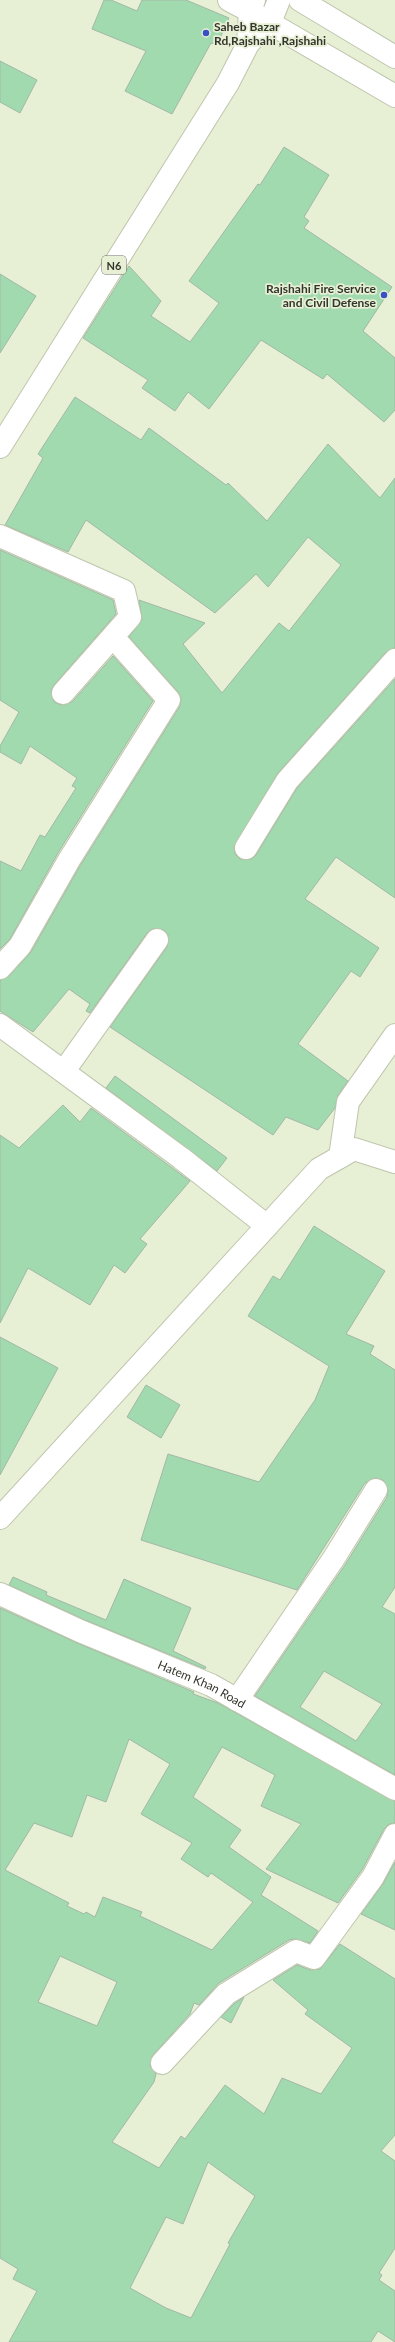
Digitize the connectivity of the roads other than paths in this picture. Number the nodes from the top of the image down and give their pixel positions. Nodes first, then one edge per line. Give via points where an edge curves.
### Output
1 (229, 0) edge
2 (279, 0) edge
3 (300, 0) edge
4 (257, 11) edge
5 (395, 57) edge
6 (395, 96) edge
7 (0, 447) edge
8 (0, 536) edge
9 (113, 637) junction
10 (395, 660) edge
11 (63, 693) dead end
12 (246, 848) dead end
13 (157, 940) dead end
14 (0, 968) edge
15 (0, 1024) edge
16 (395, 1035) edge
17 (64, 1071) junction
18 (340, 1157) junction
19 (395, 1162) edge
20 (267, 1226) junction
21 (376, 1490) dead end
22 (0, 1518) edge
23 (0, 1594) edge
24 (237, 1700) junction
25 (395, 1789) edge
26 (395, 1835) edge
27 (162, 2063) dead end

1 - 4 main road
2 - 4 main road, N6
3 - 5 main road
4 - 6 main road
4 - 7 main road, N6 via 248,44 228,82
8 - 9 main road via 124,591 130,617
9 - 11 main road
9 - 14 main road via 169,700 69,860 20,946
10 - 12 main road via 287,781
13 - 17 main road
15 - 17 main road
16 - 18 main road via 348,1102
17 - 20 main road
18 - 19 main road via 354,1149
18 - 20 main road via 319,1169
20 - 22 main road
21 - 24 main road via 334,1558
23 - 24 main road, Hatem Khan Road via 80,1631 211,1685
24 - 25 main road, Hatem Khan Road
26 - 27 main road via 373,1877 314,1958 296,1951 226,1994

